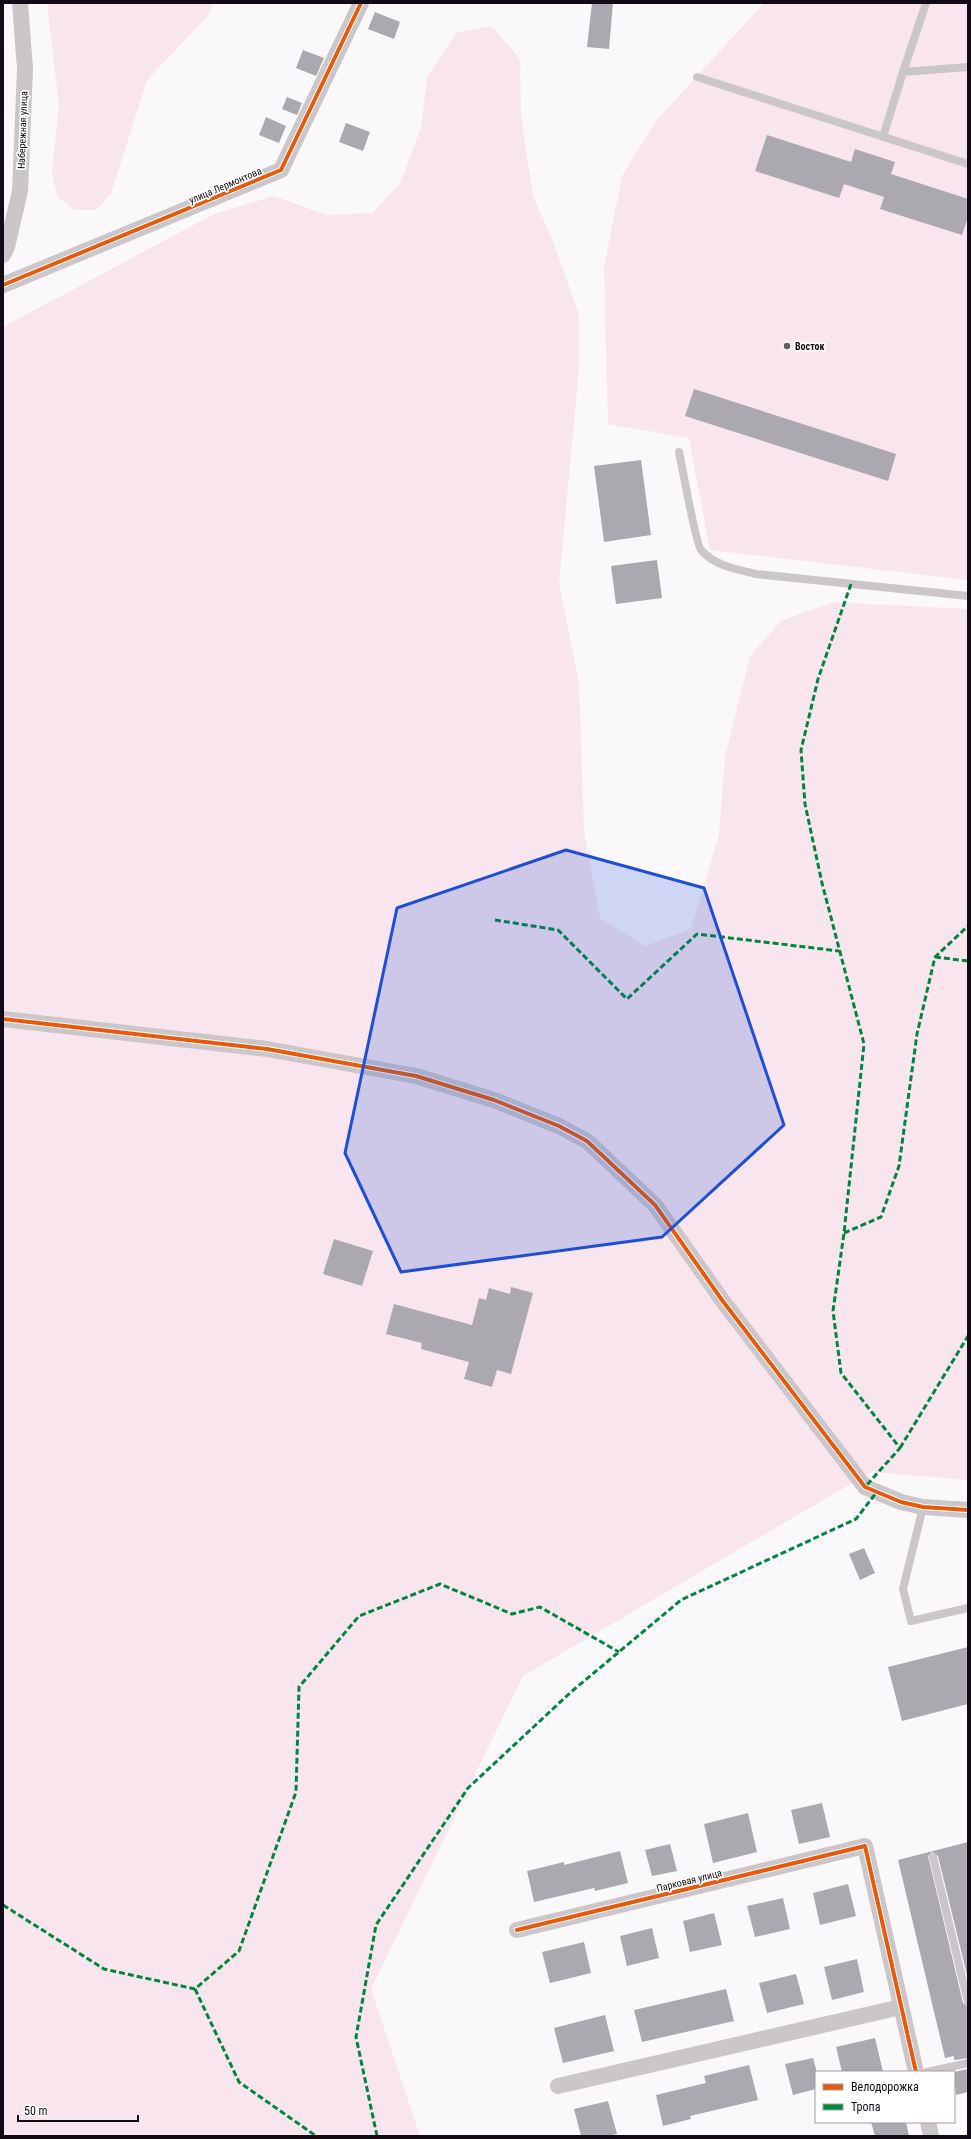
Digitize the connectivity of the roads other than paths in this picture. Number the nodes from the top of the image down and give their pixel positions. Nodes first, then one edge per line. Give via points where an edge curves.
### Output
1 (20, 3) edge
2 (361, 3) edge
3 (926, 3) edge
4 (968, 67) edge
5 (903, 72) junction
6 (697, 77) dead end
7 (883, 136) junction
8 (968, 164) edge
9 (3, 255) edge
10 (3, 285) edge
11 (679, 452) dead end
12 (968, 596) edge
13 (3, 1019) edge
14 (923, 1507) junction
15 (968, 1510) edge
16 (968, 1608) edge
17 (933, 1857) dead end
18 (517, 1930) dead end
19 (968, 2002) edge
20 (902, 2006) junction
21 (968, 2063) edge
22 (916, 2071) edge
23 (932, 2071) edge
24 (558, 2086) dead end
25 (928, 2123) edge
26 (931, 2136) edge

1 - 9 street, Набережная улица via 25,69 20,191
2 - 10 street, улица Лермонтова via 282,170
3 - 5 lane
4 - 5 lane
5 - 7 lane
6 - 7 lane
7 - 8 lane
11 - 12 lane via 699,549 712,560 756,574
13 - 14 street via 267,1049 416,1076 494,1100 559,1126 587,1141 655,1204 722,1300 865,1486 901,1502
14 - 15 street
14 - 16 lane via 903,1589 911,1621
17 - 19 lane
18 - 20 street, Парковая улица via 865,1846
20 - 22 street
20 - 24 street
21 - 23 lane
25 - 26 street

